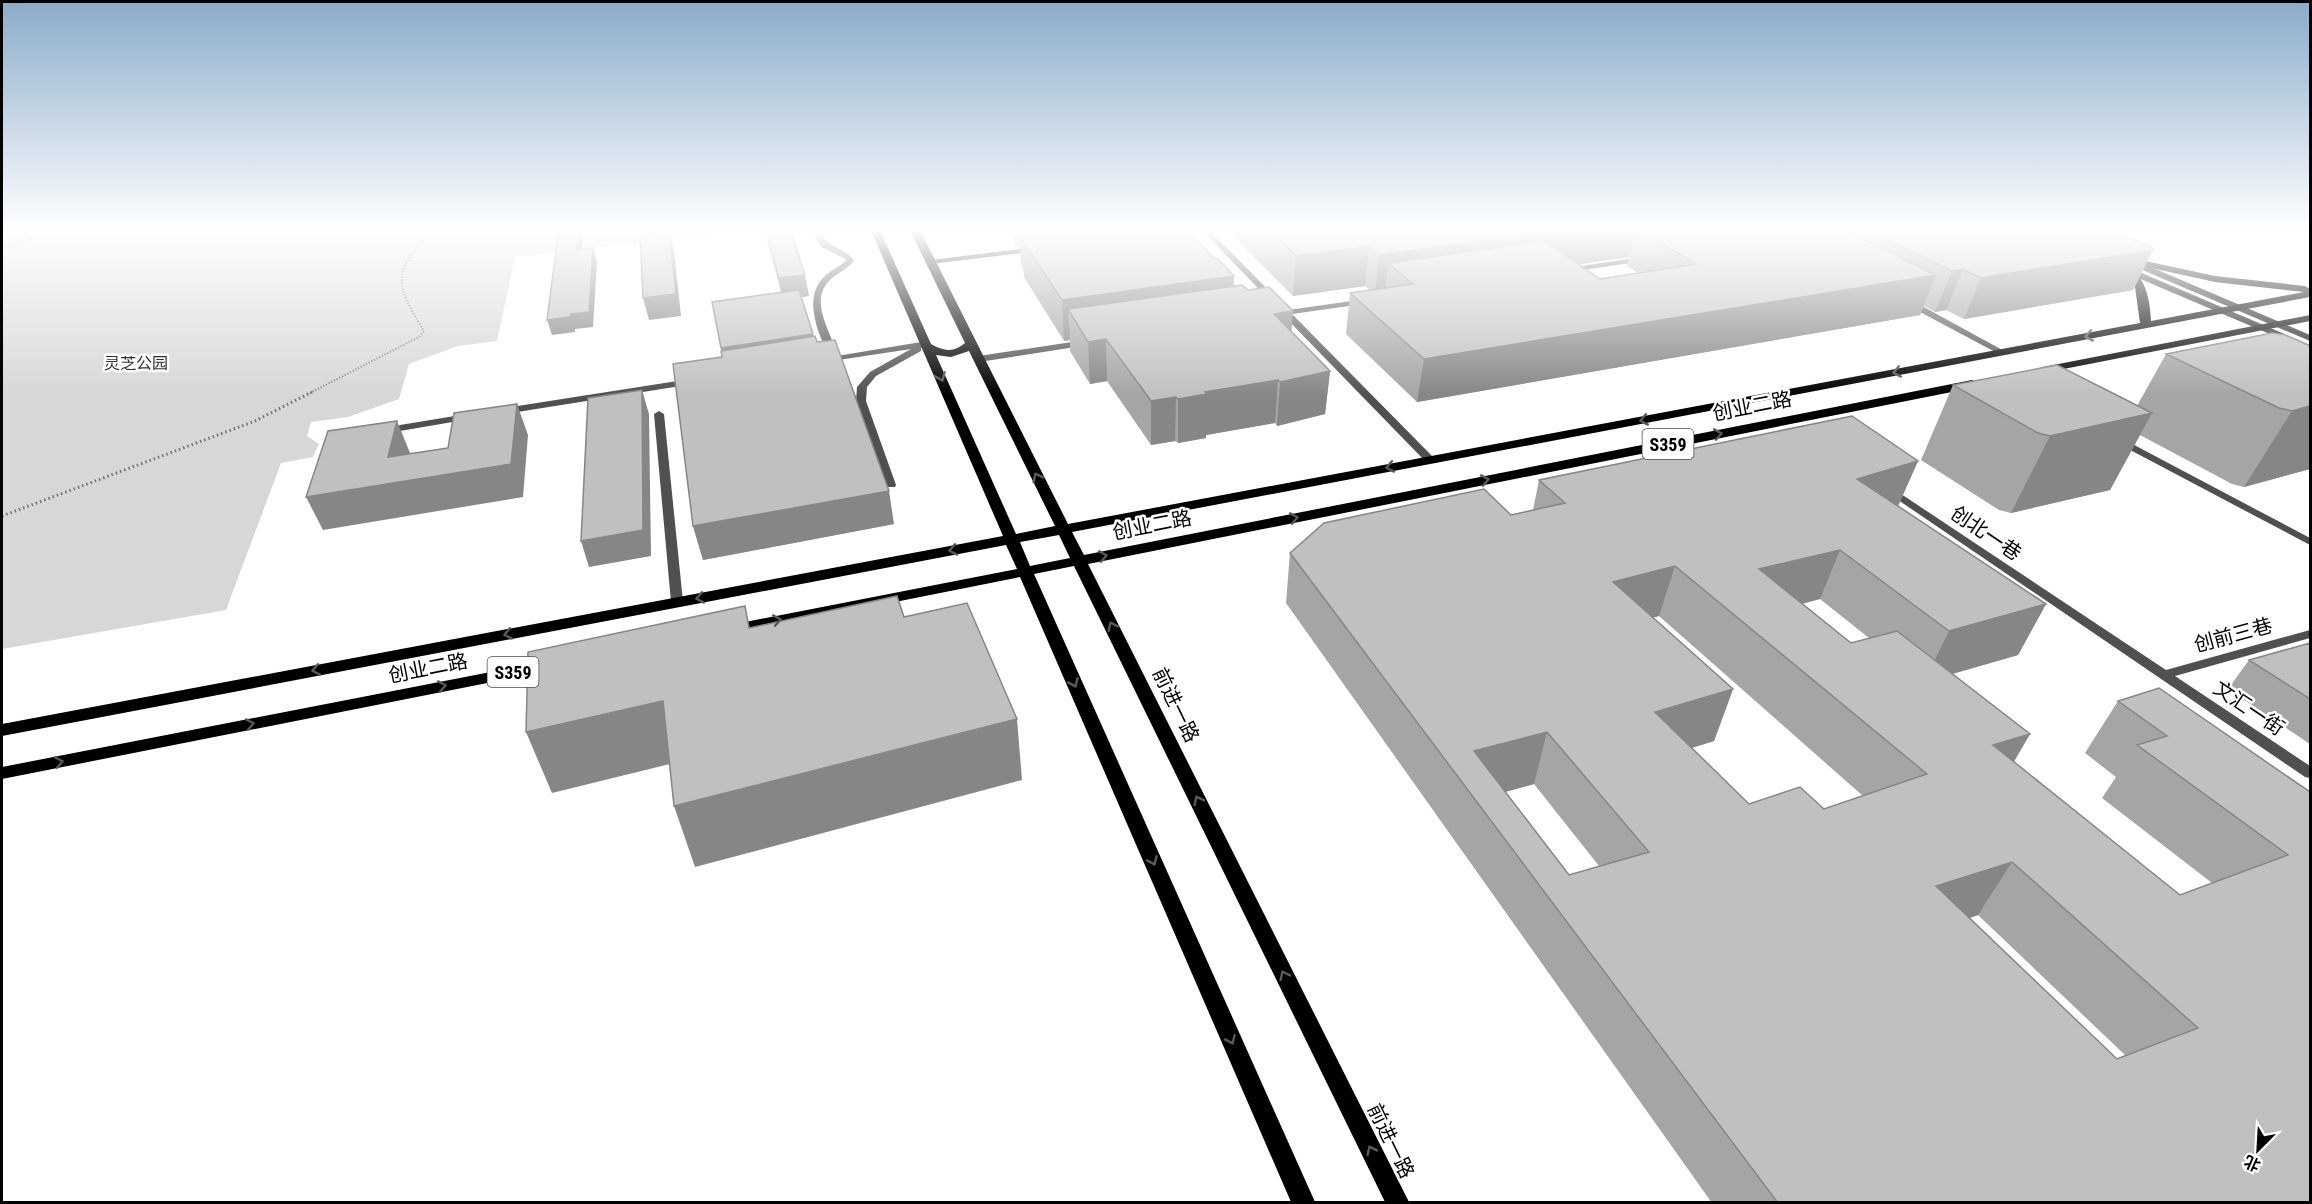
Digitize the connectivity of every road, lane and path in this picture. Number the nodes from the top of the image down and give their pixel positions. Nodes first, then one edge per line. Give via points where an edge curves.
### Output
1 (399, 284) edge
2 (822, 284) edge
3 (899, 284) edge
4 (942, 284) edge
5 (1258, 284) edge
6 (2139, 284) edge
7 (2167, 284) edge
8 (2178, 284) edge
9 (2253, 284) edge
10 (2310, 291) edge
11 (1899, 297) edge
12 (1368, 300) edge
13 (2238, 307) junction
14 (2223, 310) junction
15 (1286, 313) junction
16 (1263, 316) edge
17 (2310, 318) edge
18 (2277, 324) junction
19 (2146, 325) junction
20 (2262, 327) junction
21 (2310, 338) edge
22 (2201, 339) junction
23 (1097, 341) edge
24 (971, 343) junction
25 (927, 346) junction
26 (2310, 350) edge
27 (2002, 352) junction
28 (834, 359) junction
29 (979, 359) junction
30 (823, 361) edge
31 (2032, 372) edge
32 (705, 380) edge
33 (1990, 381) edge
34 (494, 413) edge
35 (659, 414) dead end
36 (483, 415) edge
37 (400, 428) dead end
38 (2115, 438) edge
39 (1430, 460) junction
40 (1877, 481) edge
41 (891, 485) dead end
42 (2, 516) edge
43 (1063, 529) junction
44 (1011, 539) junction
45 (2310, 542) edge
46 (1079, 560) junction
47 (1025, 572) junction
48 (677, 602) junction
49 (713, 633) edge
50 (2310, 634) edge
51 (561, 663) edge
52 (2165, 674) junction
53 (2, 730) edge
54 (2, 773) edge
55 (2310, 773) edge
56 (1303, 1203) edge
57 (1397, 1203) edge

1 - 42 path via 424,331 419,337 255,421
2 - 28 street via 815,305
3 - 25 main road
4 - 24 main road, 前进一路
5 - 15 street
6 - 19 main road via 2144,293
7 - 14 main road
8 - 13 main road
9 - 10 main road
10 - 13 main road, 创业二路 / S359
11 - 27 street
12 - 15 street
13 - 14 main road, 创业二路 / S359
13 - 18 main road
14 - 19 main road, 创业二路 / S359
14 - 20 main road
15 - 16 street
15 - 39 street
17 - 18 main road
18 - 20 main road
18 - 21 main road
19 -> 27 main road, 创业二路 / S359
20 - 22 main road
20 - 26 main road
22 - 26 main road via 2262,342
22 - 31 main road
23 - 29 street
24 - 25 main road via 955,353 941,353
24 - 29 main road, 前进一路
25 - 28 street
25 - 41 street via 873,374 862,387 861,401
25 -> 44 main road
27 -> 39 main road, 创业二路 / S359
28 - 30 street
43 -> 29 main road, 前进一路
32 - 34 street
46 -> 33 main road, 创业二路 / S359 via 1793,424
35 - 48 street
36 - 37 street
38 - 45 street
39 -> 43 main road, 创业二路 / S359
40 - 52 street, 创北一巷
43 - 44 main road, 创业二路 / S359
43 - 46 main road, 前进一路
44 - 47 main road
44 -> 48 main road, 创业二路 / S359
46 - 47 main road, 创业二路 / S359
57 -> 46 main road, 前进一路
49 -> 47 main road, 创业二路 / S359
47 -> 56 main road
48 -> 53 main road, 创业二路 / S359
50 - 52 street, 创前三巷
54 -> 51 main road, 创业二路 / S359
52 - 55 street, 文汇一街

